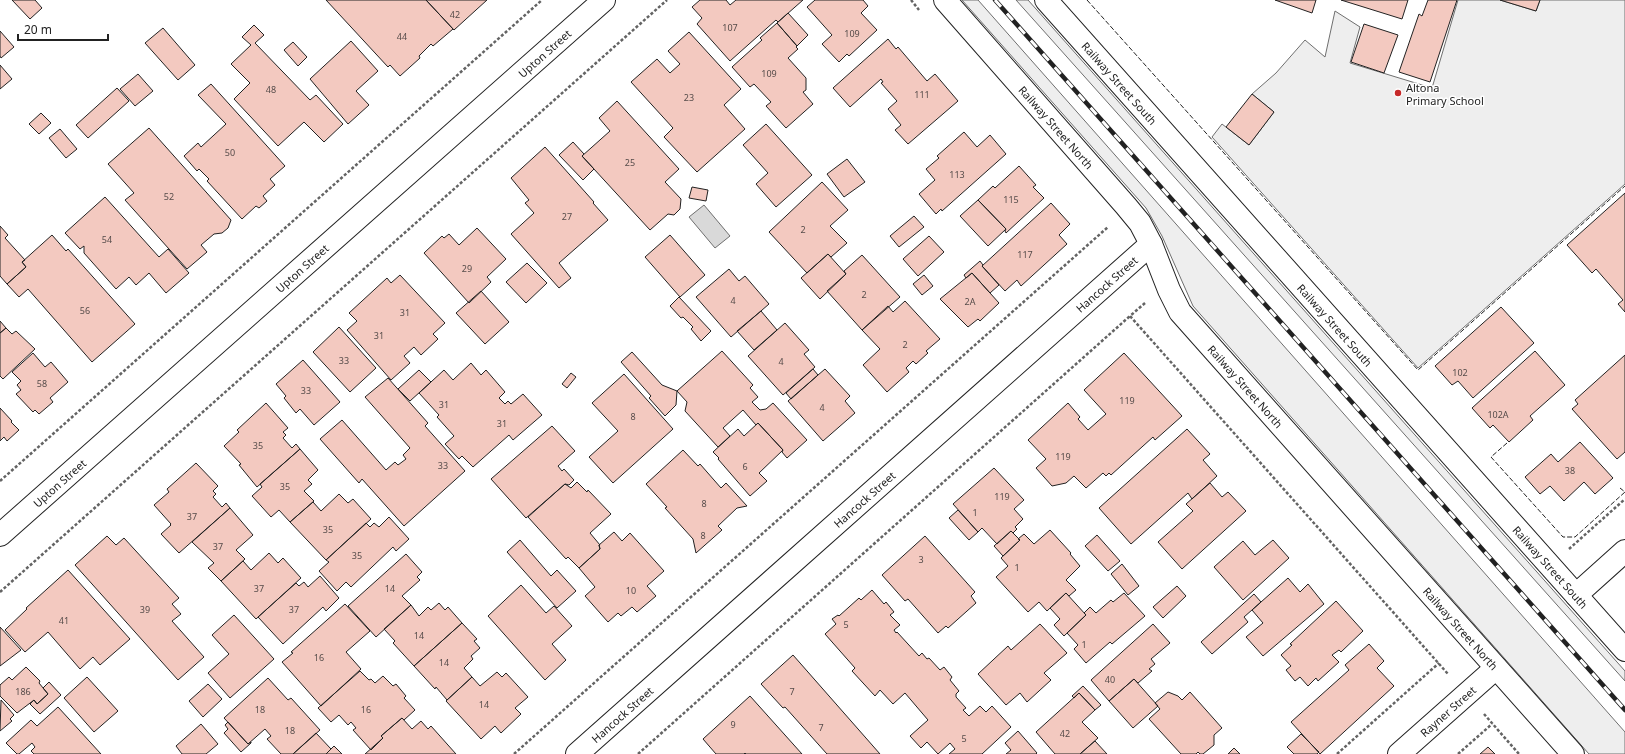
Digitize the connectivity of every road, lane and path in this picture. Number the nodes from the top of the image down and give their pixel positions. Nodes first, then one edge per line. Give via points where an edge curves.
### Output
1 (542, 0) edge
2 (604, 0) edge
3 (667, 0) edge
4 (945, 0) edge
5 (1046, 0) edge
6 (1110, 225) dead end
7 (1151, 244) junction
8 (1130, 316) dead end
9 (0, 481) edge
10 (0, 535) edge
11 (1625, 551) edge
12 (0, 592) edge
13 (1576, 595) junction
14 (1625, 650) edge
15 (1439, 663) dead end
16 (1496, 668) junction
17 (1492, 724) dead end
18 (514, 754) edge
19 (577, 754) edge
20 (638, 754) edge
21 (1337, 754) edge
22 (1399, 754) edge
23 (1458, 754) edge
24 (1573, 754) edge

1 - 9 path
2 - 10 street, Upton Street
3 - 12 path
4 - 7 street, Railway Street North via 1126,206 1140,223
5 - 13 street, Railway Street South
6 - 18 path
7 - 16 street, Railway Street North via 1180,312
7 - 19 street, Hancock Street
8 - 20 path
11 - 13 street
13 - 14 street, Railway Street South
15 - 21 path
16 - 22 street, Rayner Street
16 - 24 street, Railway Street North
17 - 23 path

